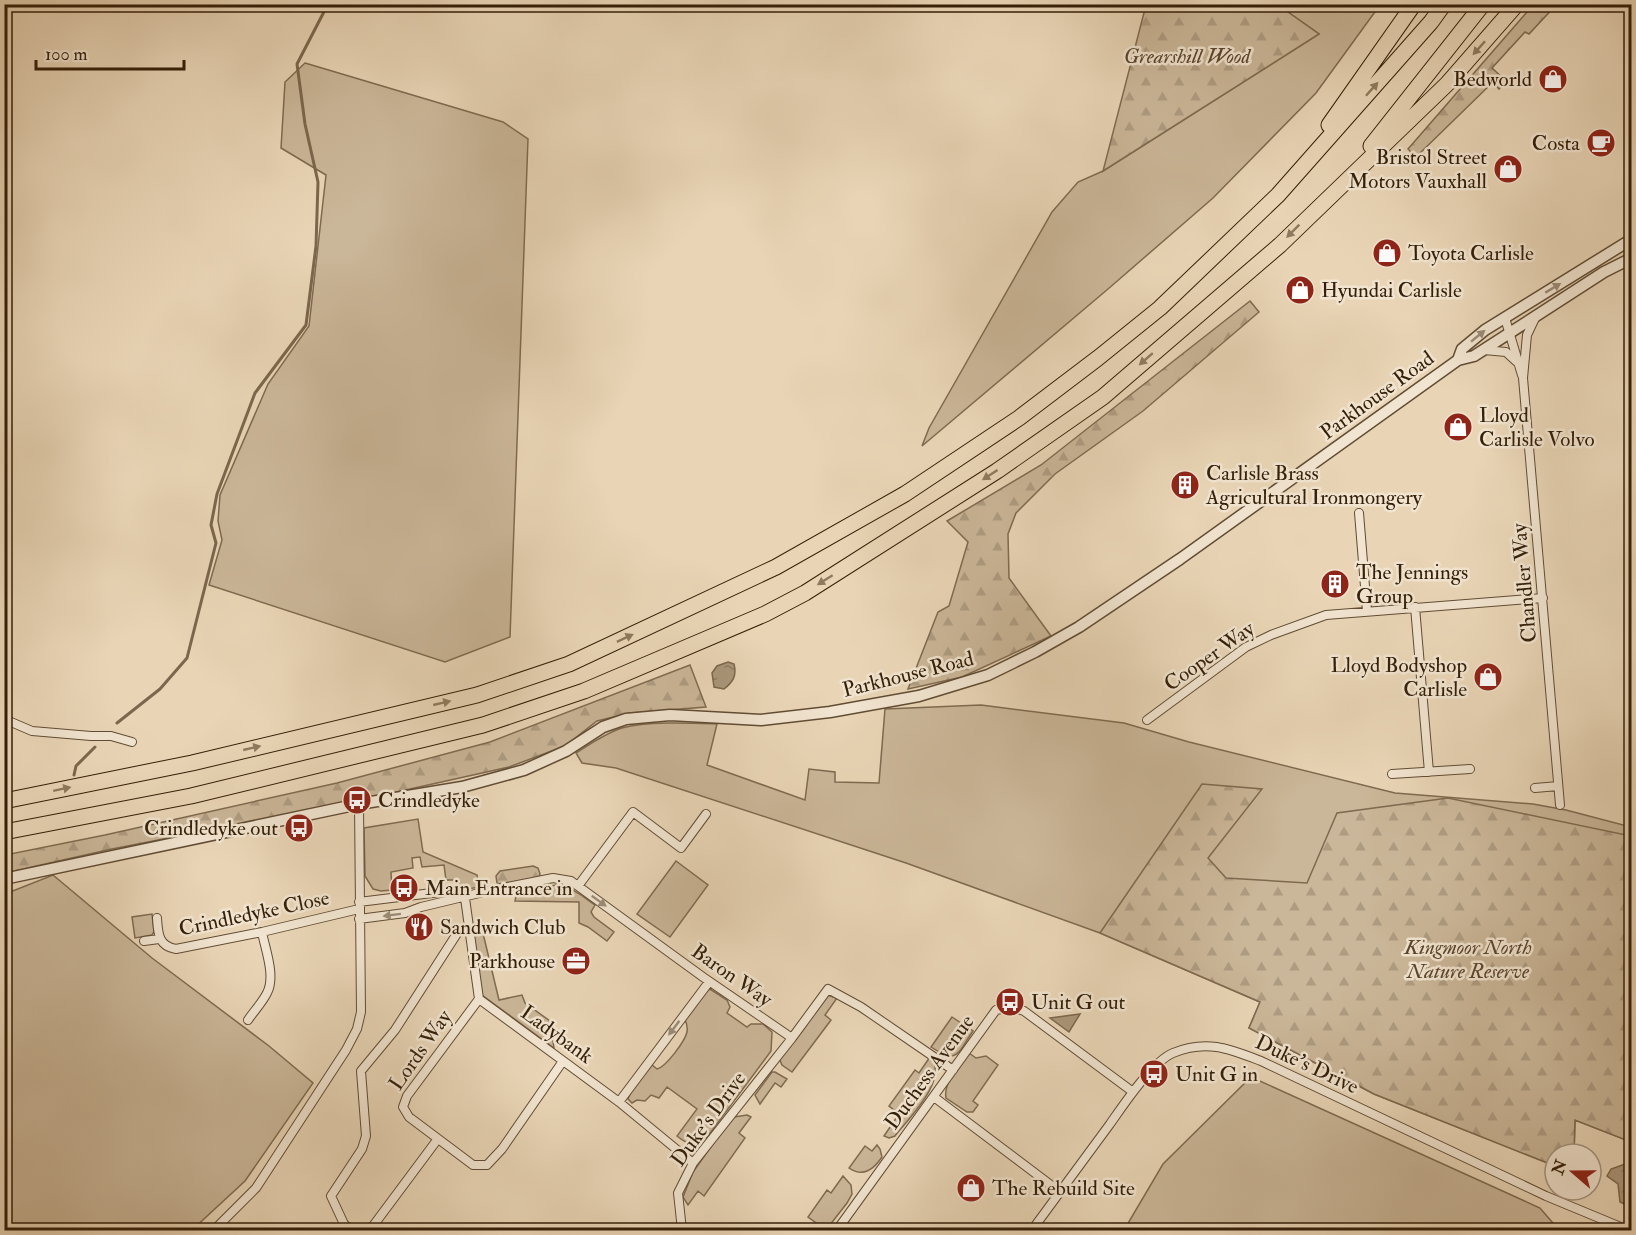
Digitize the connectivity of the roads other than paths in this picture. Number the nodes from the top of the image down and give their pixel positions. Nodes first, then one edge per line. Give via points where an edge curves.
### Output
1 (1414, 4) edge
2 (1444, 4) edge
3 (1483, 4) edge
4 (1517, 4) edge
5 (1335, 190) junction
6 (1278, 195) junction
7 (1632, 238) edge
8 (1632, 258) edge
9 (1505, 318) junction
10 (1524, 331) junction
11 (1510, 333) junction
12 (1484, 350) junction
13 (1458, 360) junction
14 (1517, 362) junction
15 (1523, 378) junction
16 (1359, 513) dead end
17 (1543, 598) junction
18 (1415, 606) junction
19 (1367, 611) junction
20 (4, 719) edge
21 (1147, 720) dead end
22 (132, 742) dead end
23 (1470, 769) dead end
24 (1429, 772) junction
25 (1392, 774) dead end
26 (1558, 786) junction
27 (1535, 788) dead end
28 (4, 801) edge
29 (359, 804) junction
30 (1560, 805) dead end
31 (706, 814) dead end
32 (4, 832) edge
33 (4, 879) edge
34 (578, 886) junction
35 (465, 897) junction
36 (359, 905) junction
37 (157, 918) dead end
38 (359, 919) junction
39 (469, 928) junction
40 (262, 932) junction
41 (159, 939) junction
42 (144, 941) dead end
43 (709, 982) junction
44 (479, 999) junction
45 (248, 1020) dead end
46 (792, 1038) junction
47 (563, 1060) junction
48 (953, 1070) junction
49 (1133, 1092) junction
50 (934, 1097) junction
51 (619, 1102) junction
52 (438, 1140) junction
53 (693, 1163) junction
54 (1060, 1192) junction
55 (214, 1230) edge
56 (351, 1230) edge
57 (370, 1230) edge
58 (682, 1230) edge
59 (837, 1230) edge
60 (1032, 1230) edge
61 (1628, 1230) edge

1 - 6 highway
6 -> 2 highway
3 - 5 highway
4 -> 5 highway via 1447,84
5 -> 32 highway via 1280,244 1103,397 997,471 765,614 584,691 483,725 191,796
28 -> 6 highway via 192,763 477,695 569,664 757,576 905,494 1019,418 1160,308
9 -> 7 street, Parkhouse Road
8 - 10 street, Parkhouse Road via 1536,316
9 - 10 street via 1515,321
9 - 11 street, Chandler Way
13 -> 9 street, Parkhouse Road via 1462,349
10 - 11 street, Parkhouse Road
10 - 15 street, Chandler Way
11 - 12 street, Parkhouse Road
11 - 14 street, Chandler Way
12 - 13 street, Parkhouse Road
12 - 14 street via 1506,352
13 - 29 street, Parkhouse Road via 1079,627 988,675 919,696 830,712 760,720 670,715 626,719 603,727 566,751 524,770 462,787
14 - 15 street, Chandler Way
15 - 17 street, Chandler Way
16 - 19 street
17 - 18 street, Cooper Way
17 - 26 street, Chandler Way
18 - 19 street, Cooper Way
18 - 24 street
19 - 21 street, Cooper Way via 1326,615 1246,647
20 - 22 street via 32,731 111,736
23 - 24 street
24 - 25 street
26 - 27 street
26 - 30 street, Chandler Way
29 - 33 street, Parkhouse Road
29 - 36 street
31 - 34 street via 681,848 633,812
34 - 35 street, Baron Way via 553,878
34 -> 43 street, Baron Way
35 - 36 street, Crindledyke Close via 448,891
35 -> 38 street, Baron Way via 405,913
35 - 39 street
36 - 38 street
36 - 40 street, Crindledyke Close
37 - 41 street, Crindledyke Close
38 - 55 street via 361,1011 357,1029 256,1188
39 - 44 street
39 - 56 street via 458,932 395,1030 361,1071 366,1136 362,1149 331,1196
40 - 41 street, Crindledyke Close via 176,949
40 - 45 street via 270,985
41 - 42 street, Crindledyke Close
43 - 46 street, Baron Way
43 -> 51 street
44 - 47 street, Ladybank
44 - 52 street, Lords Way via 407,1096 403,1107
46 - 48 street via 828,989
46 - 53 street, Duke's Drive
47 - 51 street, Ladybank
47 - 52 street, Lords Way via 487,1165 473,1165
48 - 49 street, Duchess Avenue via 996,1010 1012,1007 1024,1011
48 - 50 street, Duchess Avenue
49 - 54 street, Duke's Drive
49 - 61 street, Duke's Drive via 1172,1053 1221,1046
50 - 54 street
50 - 59 street, Duchess Avenue
51 - 53 street, Ladybank
52 - 57 street
53 - 58 street, Duke's Drive via 678,1193
54 - 60 street, Duke's Drive

